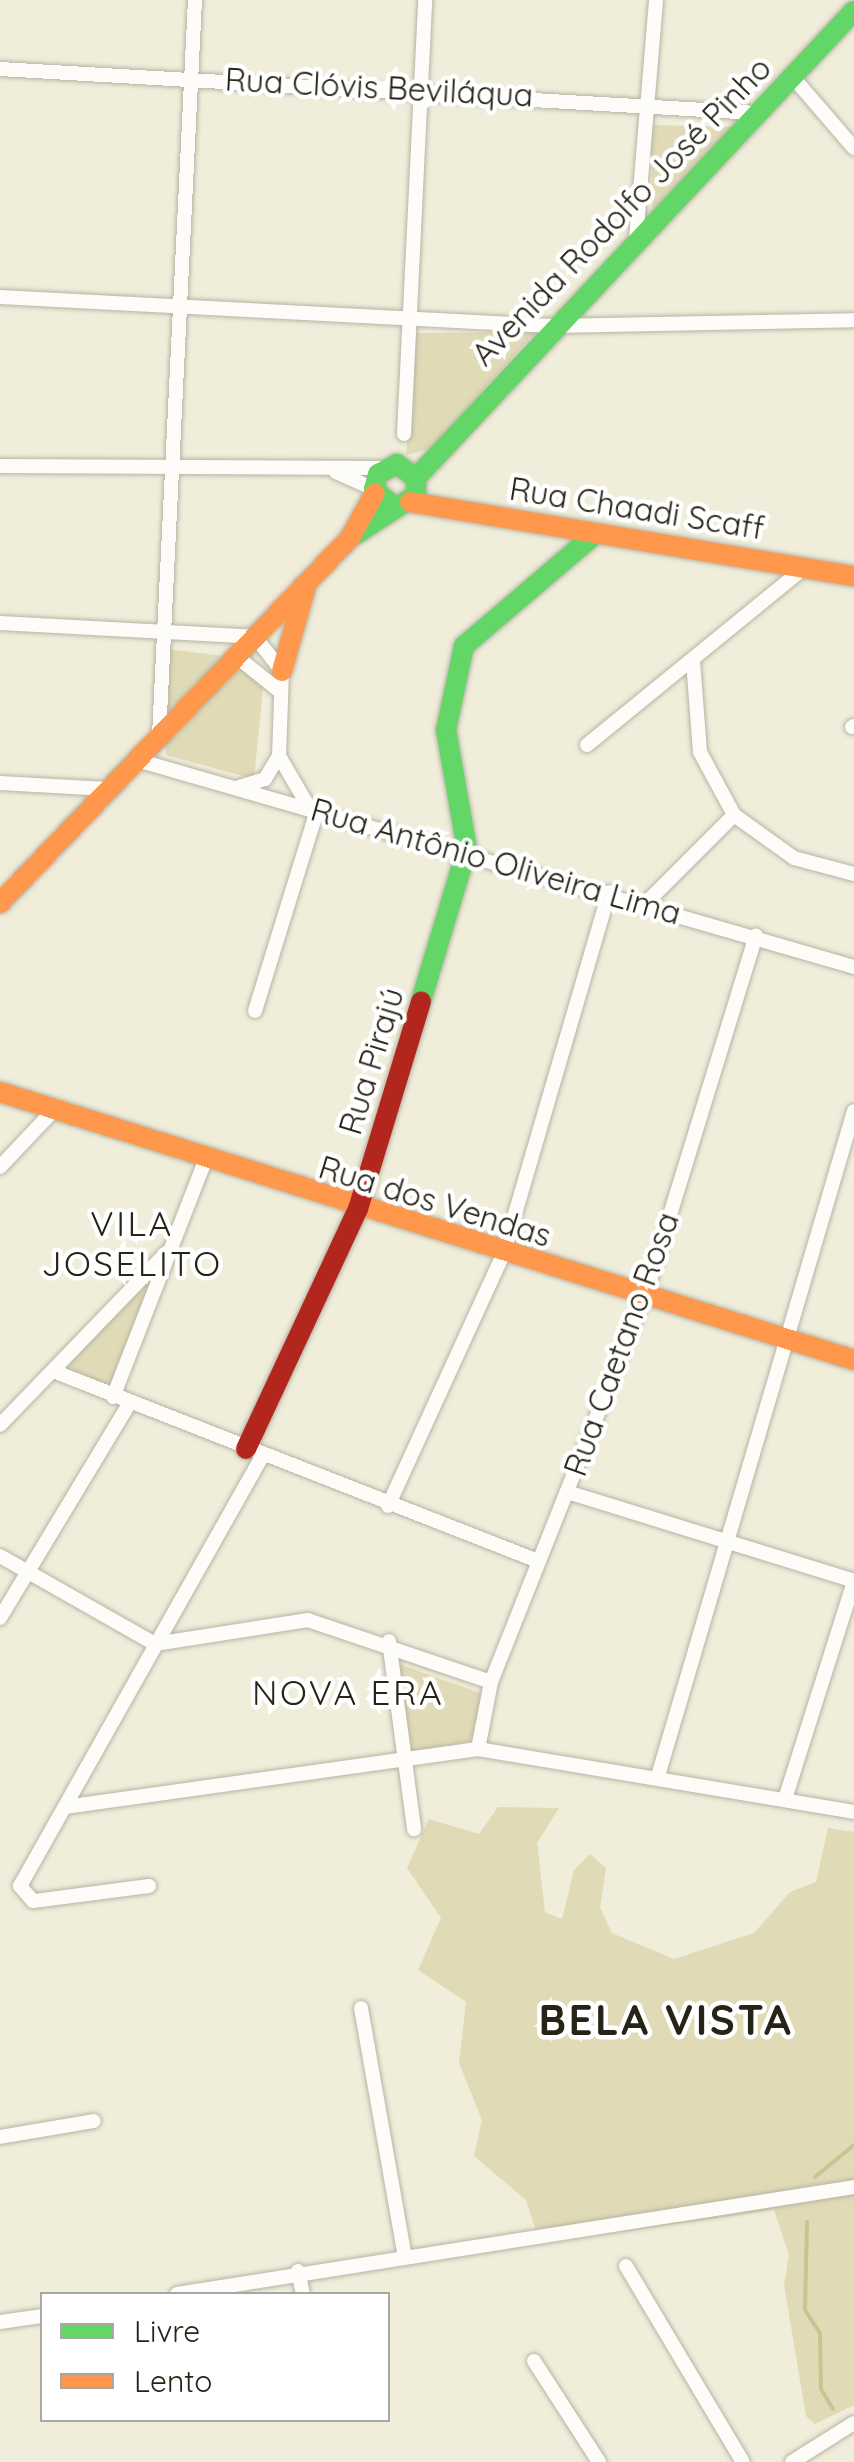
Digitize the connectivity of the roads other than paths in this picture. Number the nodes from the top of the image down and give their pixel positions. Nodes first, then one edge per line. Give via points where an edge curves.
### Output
1 (195, 0) edge
2 (425, 0) edge
3 (656, 0) edge
4 (854, 12) edge
5 (0, 69) edge
6 (792, 76) junction
7 (190, 77) junction
8 (422, 88) junction
9 (652, 103) junction
10 (756, 113) junction
11 (854, 148) edge
12 (636, 239) junction
13 (0, 298) edge
14 (182, 306) junction
15 (412, 316) junction
16 (854, 320) edge
17 (552, 326) junction
18 (404, 434) dead end
19 (432, 452) junction
20 (0, 466) edge
21 (175, 466) junction
22 (390, 466) junction
23 (331, 470) junction
24 (416, 478) junction
25 (375, 491) junction
26 (403, 505) junction
27 (595, 534) junction
28 (350, 538) junction
29 (805, 568) junction
30 (854, 576) edge
31 (306, 583) junction
32 (0, 623) edge
33 (165, 628) junction
34 (255, 637) junction
35 (236, 656) junction
36 (693, 661) junction
37 (280, 680) junction
38 (159, 736) junction
39 (587, 745) dead end
40 (279, 756) junction
41 (137, 760) junction
42 (0, 783) edge
43 (234, 788) junction
44 (108, 789) junction
45 (314, 810) junction
46 (734, 815) junction
47 (467, 848) junction
48 (854, 874) edge
49 (609, 892) junction
50 (647, 902) junction
51 (0, 903) edge
52 (756, 936) junction
53 (854, 967) edge
54 (255, 1010) dead end
55 (0, 1092) edge
56 (854, 1111) edge
57 (51, 1113) junction
58 (205, 1161) junction
59 (0, 1167) edge
60 (358, 1209) junction
61 (171, 1247) junction
62 (503, 1255) junction
63 (646, 1293) junction
64 (786, 1340) junction
65 (854, 1360) edge
66 (53, 1371) junction
67 (113, 1396) junction
68 (129, 1404) junction
69 (0, 1425) edge
70 (254, 1453) junction
71 (567, 1492) junction
72 (388, 1506) junction
73 (726, 1540) junction
74 (0, 1556) edge
75 (538, 1561) junction
76 (26, 1576) junction
77 (854, 1581) edge
78 (0, 1618) edge
79 (388, 1642) junction
80 (155, 1644) junction
81 (492, 1682) junction
82 (478, 1749) junction
83 (404, 1759) junction
84 (658, 1776) junction
85 (785, 1799) junction
86 (65, 1808) junction
87 (854, 1812) edge
88 (414, 1829) dead end
89 (149, 1886) dead end
90 (361, 2008) dead end
91 (94, 2121) dead end
92 (0, 2137) edge
93 (854, 2187) edge
94 (404, 2253) junction
95 (626, 2266) dead end
96 (298, 2271) junction
97 (188, 2292) edge
98 (303, 2292) edge
99 (40, 2316) edge
100 (0, 2322) edge
101 (534, 2361) dead end
102 (854, 2423) edge
103 (599, 2462) edge
104 (743, 2462) edge
105 (792, 2462) edge

1 - 7 street
2 - 8 street
3 - 9 street
4 - 6 street, Avenida Rodolfo José Pinho
5 - 7 street, Rua Clóvis Beviláqua
6 - 10 street, Avenida Rodolfo José Pinho
6 - 11 street
7 - 8 street, Rua Clóvis Beviláqua
7 - 14 street
8 - 9 street, Rua Clóvis Beviláqua
8 - 15 street
9 - 10 street, Rua Clóvis Beviláqua
9 - 12 street
10 - 12 street, Avenida Rodolfo José Pinho
12 - 17 street, Avenida Rodolfo José Pinho
13 - 14 street
14 - 15 street
14 - 21 street
15 - 17 street
15 - 18 street
16 - 17 street
17 - 19 street, Avenida Rodolfo José Pinho
19 - 22 street, Avenida Rodolfo José Pinho
19 - 24 street, Avenida Rodolfo José Pinho
20 - 21 street
21 - 23 street
21 - 33 street
22 - 23 street
22 - 24 street
22 - 25 street
23 - 25 street
24 - 26 street, Avenida Rodolfo José Pinho
25 - 26 street
25 - 28 street
26 - 27 street, Rua Chaadi Scaff
26 - 28 street
27 - 29 street, Rua Chaadi Scaff
27 - 47 street via 464,646 446,730
28 - 31 street
29 - 30 street, Rua Chaadi Scaff
29 - 36 street
31 - 34 street
31 - 37 street
32 - 33 street
33 - 34 street
33 - 38 street
34 - 35 street
34 - 37 street
35 - 37 street
35 - 38 street
36 - 39 street
36 - 46 street via 700,752
37 - 40 street
38 - 41 street
40 - 43 street via 265,779
40 - 45 street
41 - 43 street, Rua Antônio Oliveira Lima
41 - 44 street
42 - 44 street
43 - 45 street, Rua Antônio Oliveira Lima
44 - 51 street
45 - 47 street, Rua Antônio Oliveira Lima
45 - 54 street
46 - 48 street via 794,858
46 - 50 street
47 - 49 street, Rua Antônio Oliveira Lima
47 - 60 street, Rua Pirajú
49 - 50 street, Rua Antônio Oliveira Lima
49 - 62 street
50 - 52 street, Rua Antônio Oliveira Lima
52 - 53 street, Rua Antônio Oliveira Lima
52 - 63 street, Rua Caetano Rosa
55 - 57 street, Rua dos Vendas
56 - 64 street
57 - 58 street, Rua dos Vendas
57 - 59 street
58 - 60 street, Rua dos Vendas
58 - 61 street
60 - 62 street, Rua dos Vendas
60 - 70 street, Rua Pirajú
61 - 66 street
61 - 67 street
62 - 63 street, Rua dos Vendas
62 - 72 street
63 - 64 street, Rua dos Vendas
63 - 71 street, Rua Caetano Rosa
64 - 65 street, Rua dos Vendas
64 - 73 street
66 - 67 street
66 - 69 street
67 - 68 street
68 - 70 street
68 - 76 street
70 - 72 street
70 - 80 street, Rua Pirajú
71 - 73 street
71 - 75 street, Rua Caetano Rosa
72 - 75 street
73 - 77 street
73 - 84 street
74 - 76 street
75 - 81 street, Rua Caetano Rosa
76 - 78 street
76 - 80 street
77 - 85 street
79 - 80 street via 308,1620
79 - 81 street
79 - 83 street
80 - 86 street, Rua Pirajú
81 - 82 street, Rua Caetano Rosa
82 - 83 street
82 - 84 street
83 - 86 street
83 - 88 street
84 - 85 street
85 - 87 street
86 - 89 street, Rua Pirajú via 23,1878 26,1899
90 - 94 street
91 - 92 street
93 - 94 street
94 - 96 street
95 - 104 street
96 - 97 street
96 - 98 street
99 - 100 street
101 - 103 street
102 - 105 street

